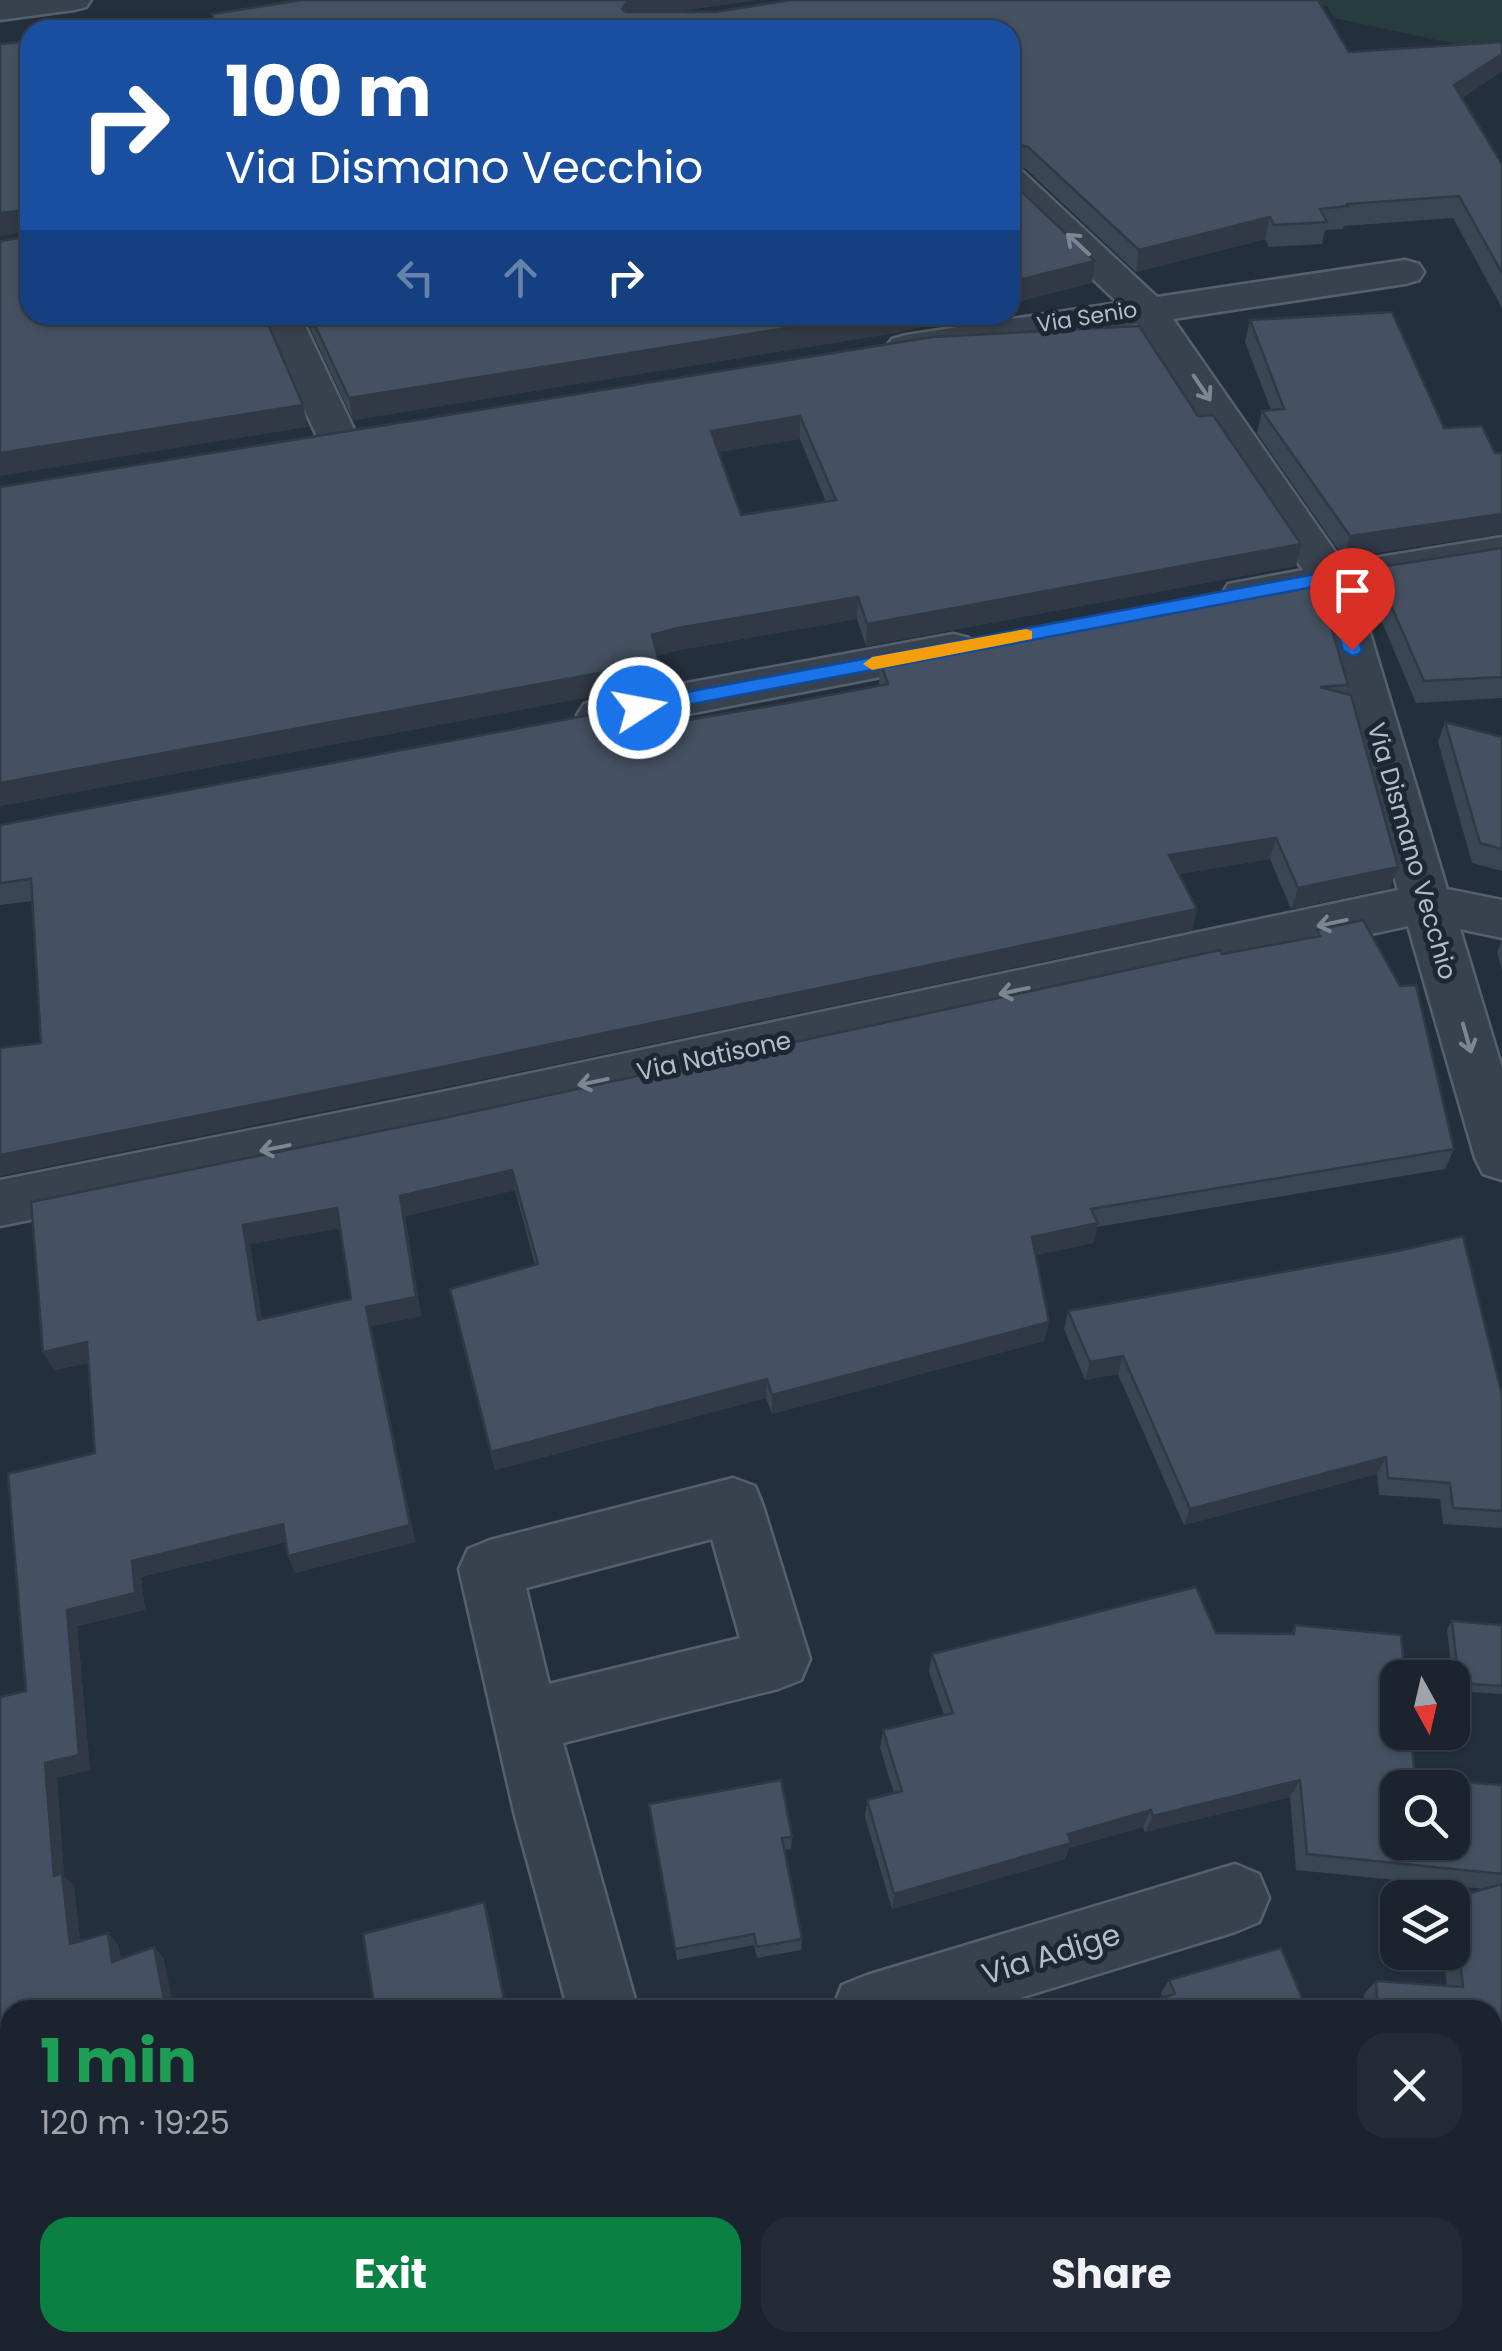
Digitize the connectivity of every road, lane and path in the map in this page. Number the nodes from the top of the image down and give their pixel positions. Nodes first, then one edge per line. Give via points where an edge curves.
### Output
1 (74, 0) edge
2 (0, 10) edge
3 (1020, 189) edge
4 (1405, 272) dead end
5 (1146, 308) junction
6 (285, 325) edge
7 (870, 353) edge
8 (338, 440) edge
9 (1502, 551) edge
10 (1331, 578) junction
11 (1196, 603) edge
12 (1002, 640) edge
13 (558, 723) edge
14 (1427, 903) junction
15 (1502, 918) edge
16 (1502, 1158) edge
17 (0, 1202) edge
18 (526, 1721) junction
19 (1235, 1898) dead end
20 (600, 2000) edge
21 (900, 2000) edge

1 - 2 street
5 -> 3 street, Via Dismano Vecchio
4 - 5 street, Via Senio
5 - 7 street, Via Senio
5 -> 10 street, Via Dismano Vecchio
6 - 8 street
9 - 10 street
10 - 11 street
10 - 14 street, Via Dismano Vecchio
12 - 13 street
14 - 15 street
14 -> 16 street, Via Dismano Vecchio
14 -> 17 street, Via Natisone
18 - 18 street via 490,1569 733,1506 778,1660
18 - 20 street
19 - 21 street, Via Adige

